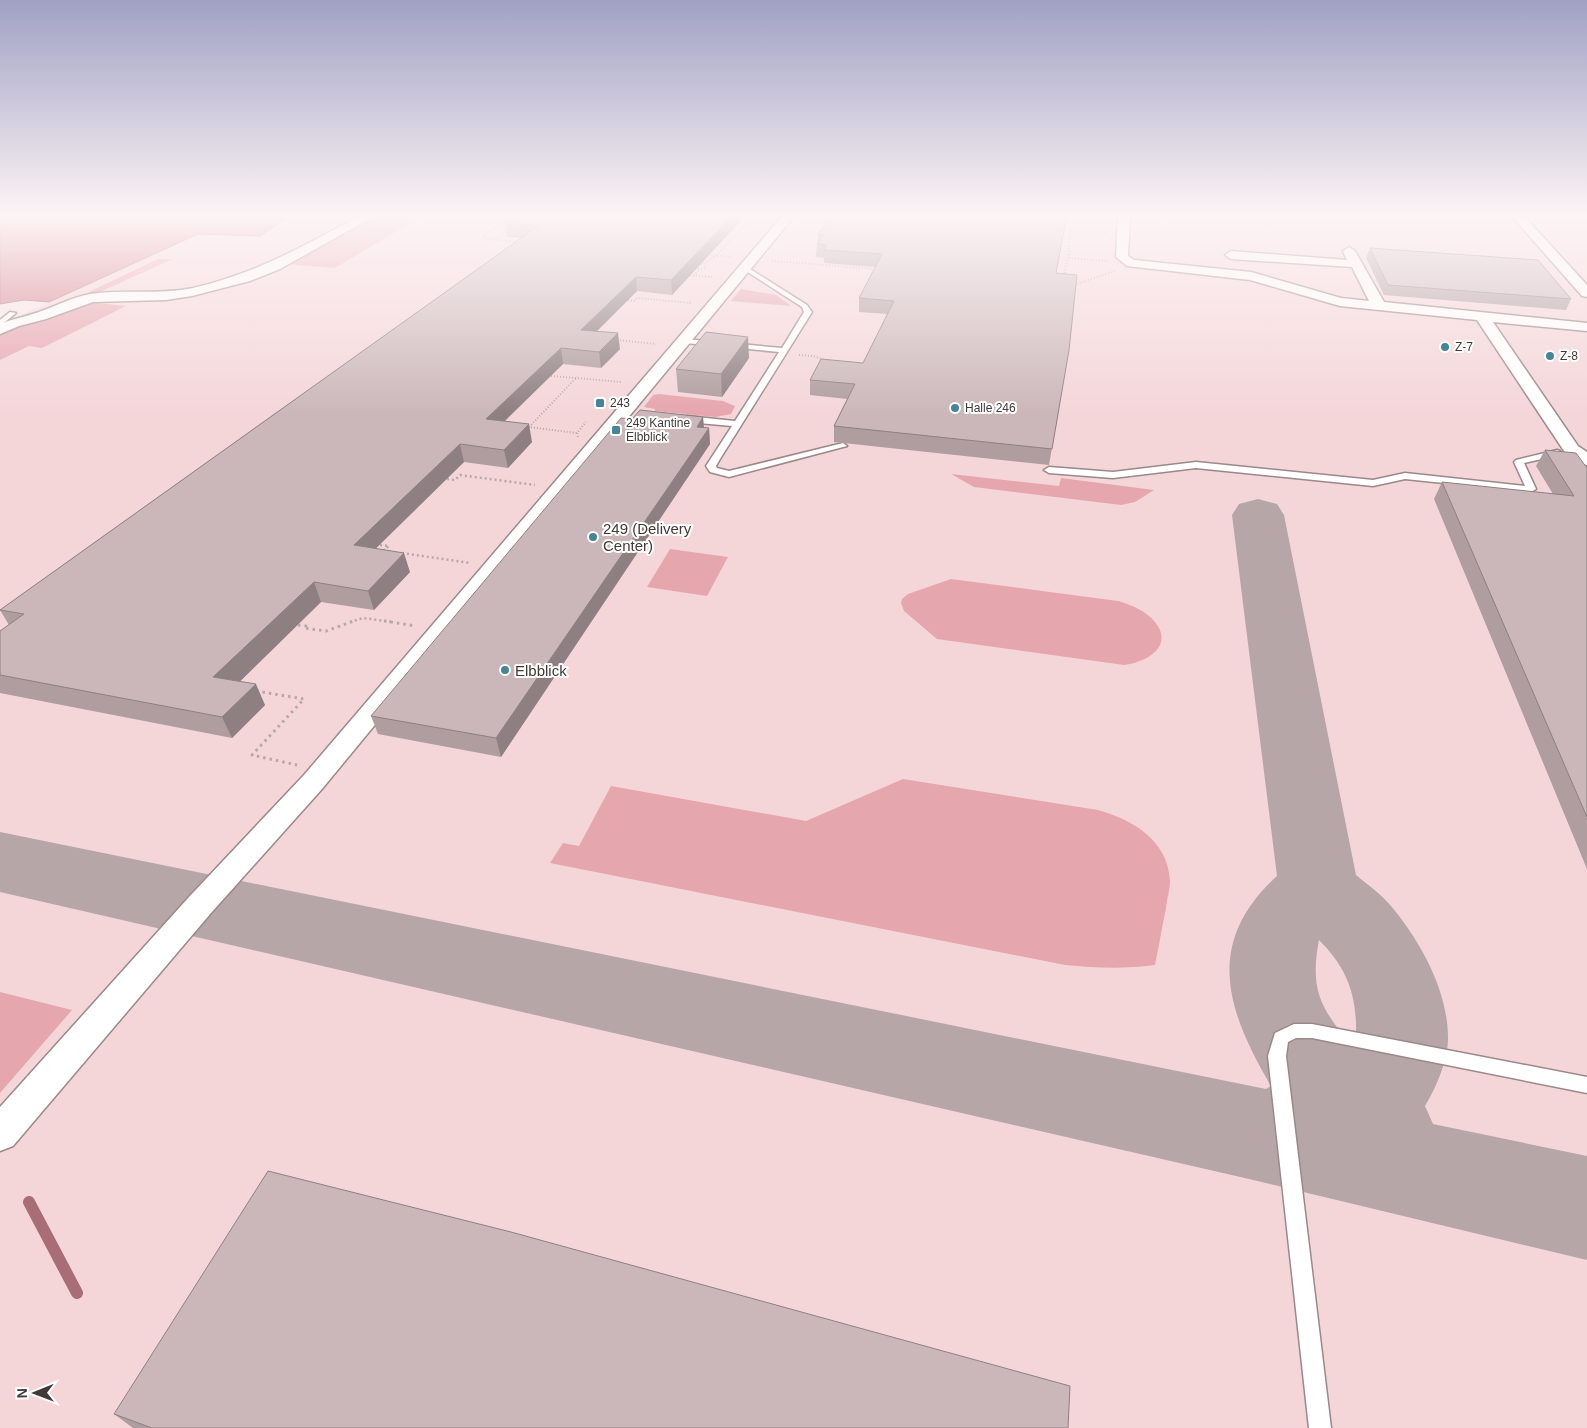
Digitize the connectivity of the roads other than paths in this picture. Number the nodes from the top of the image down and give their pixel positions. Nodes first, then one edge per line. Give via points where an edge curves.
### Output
1 (235, 281) edge
2 (735, 281) edge
3 (771, 281) edge
4 (1267, 281) edge
5 (1365, 281) edge
6 (1576, 281) edge
7 (1587, 293) edge
8 (1379, 306) junction
9 (12, 313) dead end
10 (1483, 318) junction
11 (0, 324) edge
12 (1587, 327) edge
13 (0, 330) edge
14 (685, 341) junction
15 (784, 350) junction
16 (682, 418) edge
17 (737, 424) junction
18 (843, 446) edge
19 (1572, 450) junction
20 (1587, 460) edge
21 (1049, 470) edge
22 (1587, 1085) edge
23 (0, 1134) edge
24 (1320, 1428) edge

1 - 13 street via 166,296 91,298
2 - 14 street
3 - 15 lane via 805,306 808,312
4 - 8 street via 1340,302
5 - 8 street
6 - 7 street
8 - 10 street
9 - 11 lane
10 - 12 street
10 - 19 street
14 - 15 lane
14 - 23 street via 628,403 313,782 200,905
15 - 17 lane
16 - 17 lane
17 - 18 lane via 711,466 719,473 740,472
19 - 20 street
19 - 21 lane via 1519,462 1531,490 1405,476 1373,484 1196,464 1113,475
22 - 24 lane via 1312,1031 1294,1031 1281,1038 1277,1056

